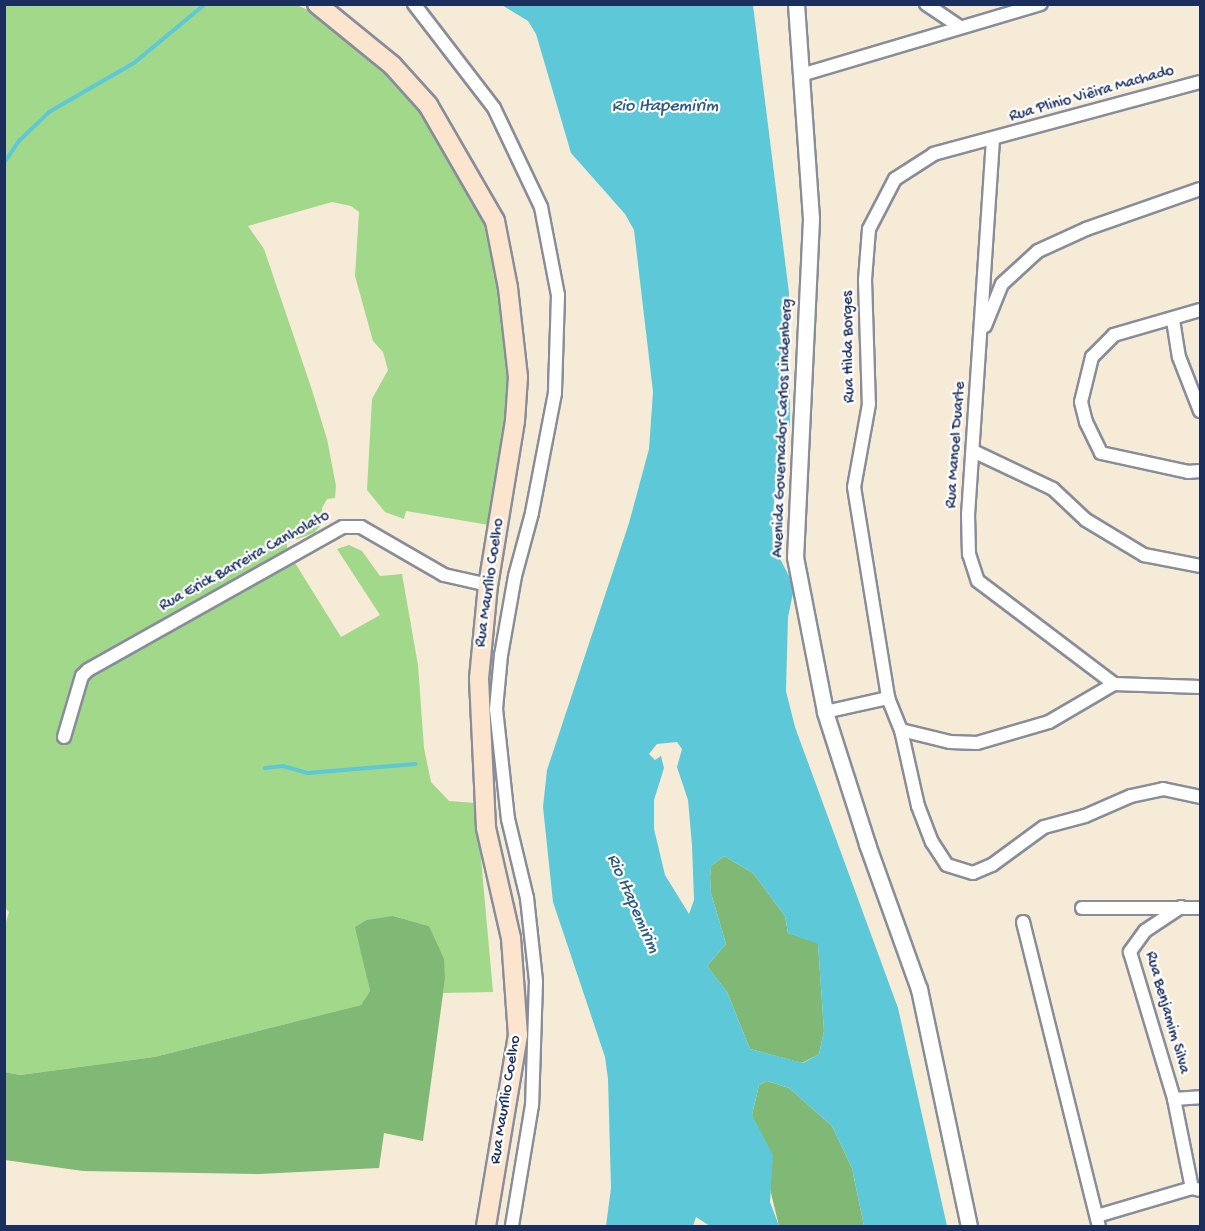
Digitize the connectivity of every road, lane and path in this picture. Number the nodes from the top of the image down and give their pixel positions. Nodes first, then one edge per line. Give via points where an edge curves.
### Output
1 (317, 4) edge
2 (414, 4) edge
3 (796, 4) edge
4 (926, 4) edge
5 (1041, 4) edge
6 (959, 26) junction
7 (801, 75) junction
8 (1200, 82) edge
9 (993, 140) junction
10 (1200, 189) edge
11 (1200, 310) edge
12 (1173, 320) junction
13 (981, 336) junction
14 (1200, 411) edge
15 (973, 451) junction
16 (1200, 471) edge
17 (1200, 566) edge
18 (488, 585) junction
19 (1114, 684) junction
20 (1200, 687) edge
21 (888, 698) junction
22 (825, 712) junction
23 (901, 730) junction
24 (64, 737) dead end
25 (1200, 797) edge
26 (1181, 907) junction
27 (1082, 908) dead end
28 (1200, 908) edge
29 (1023, 922) dead end
30 (1200, 1097) edge
31 (1174, 1099) junction
32 (1196, 1189) edge
33 (1098, 1221) edge
34 (486, 1227) edge
35 (512, 1227) edge
36 (969, 1227) edge

1 - 18 main road, Rua Maurílio Coelho via 392,65 428,105 495,220 518,376 515,421
2 - 35 street via 494,108 503,126 541,207 558,295 555,393 532,513 515,576 496,709 508,819 527,898 536,981 532,1105
3 - 7 street, Avenida Governador Carlos Lindenberg
4 - 6 street
5 - 6 street
6 - 7 street
7 - 22 street, Avenida Governador Carlos Lindenberg via 811,219 795,557
8 - 9 street, Rua Plinio Viêira Machado
9 - 13 street, Rua Manoel Duarte
9 - 21 street, Rua Hilda Borges via 934,154 895,179 869,229 865,280 868,405 854,487
10 - 13 street via 1086,229 1038,251 1002,284
11 - 12 street
12 - 14 street via 1179,357
12 - 16 street via 1114,335 1092,357 1081,402 1101,453 1188,472
13 - 15 street, Rua Manoel Duarte
15 - 17 street via 1053,489 1086,520 1144,555
15 - 19 street, Rua Manoel Duarte via 969,554 978,582
18 - 24 street, Rua Erick Barreira Canholato via 444,575 361,526 343,526 88,670 82,676
18 - 34 main road, Rua Maurílio Coelho via 479,679 486,828 511,938 518,1035
19 - 20 street
19 - 23 street via 1049,722 977,743 950,742
21 - 22 street
21 - 23 street, Rua Hilda Borges
22 - 36 street, Avenida Governador Carlos Lindenberg via 919,988
23 - 25 street, Rua Hilda Borges via 918,806 932,842 947,865 973,873 992,865 1044,827 1085,816 1131,796 1163,789
26 - 27 street
26 - 28 street
26 - 31 street, Rua Benjamim Silva via 1145,931 1130,952
29 - 33 street
30 - 31 street
31 - 32 street, Rua Benjamim Silva
32 - 33 street

